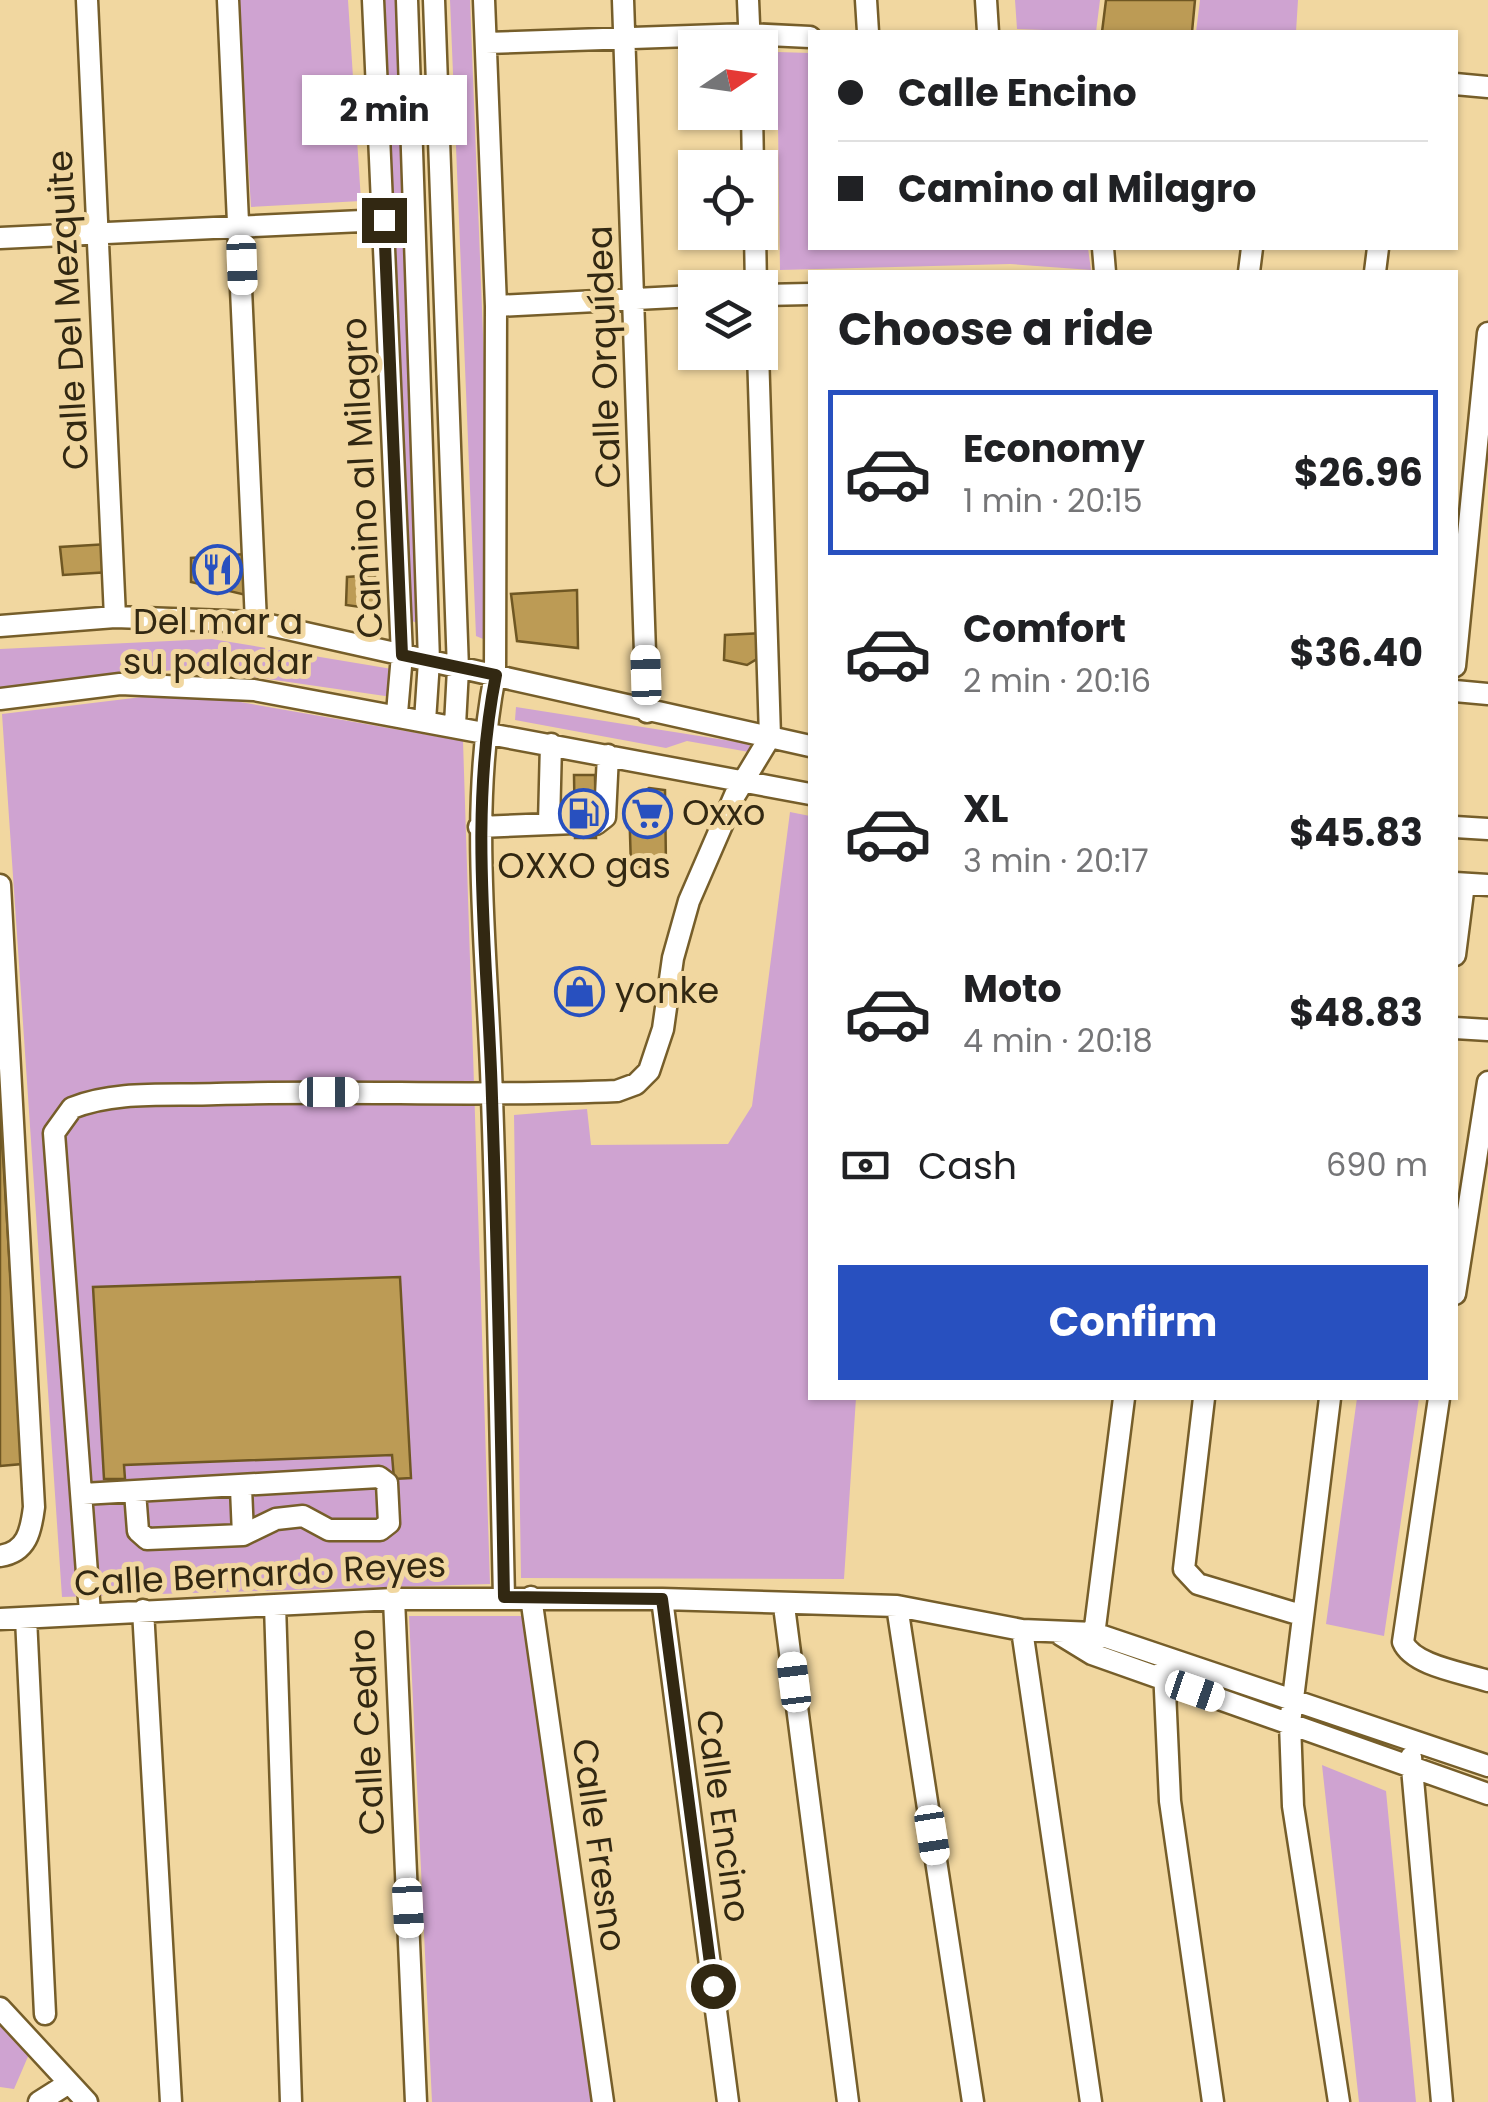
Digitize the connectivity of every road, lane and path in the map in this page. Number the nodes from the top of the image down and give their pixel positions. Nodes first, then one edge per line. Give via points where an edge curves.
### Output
1 (86, 0) edge
2 (228, 0) edge
3 (373, 0) edge
4 (408, 0) edge
5 (434, 0) edge
6 (484, 0) edge
7 (623, 0) edge
8 (748, 0) edge
9 (866, 0) edge
10 (986, 0) edge
11 (749, 30) edge
12 (868, 30) edge
13 (988, 30) edge
14 (808, 37) edge
15 (626, 38) junction
16 (678, 39) edge
17 (778, 39) edge
18 (486, 43) junction
19 (1458, 84) edge
20 (1488, 86) edge
21 (384, 220) junction
22 (241, 225) junction
23 (96, 234) junction
24 (0, 238) edge
25 (808, 294) edge
26 (778, 295) edge
27 (678, 297) edge
28 (635, 298) junction
29 (496, 306) junction
30 (1488, 333) edge
31 (759, 370) edge
32 (115, 617) junction
33 (256, 622) junction
34 (0, 626) edge
35 (1458, 636) edge
36 (402, 655) junction
37 (428, 662) junction
38 (458, 668) junction
39 (496, 675) junction
40 (1458, 691) edge
41 (1488, 694) edge
42 (0, 698) edge
43 (646, 712) junction
44 (397, 713) junction
45 (424, 721) junction
46 (455, 725) junction
47 (484, 733) junction
48 (770, 737) junction
49 (551, 744) junction
50 (808, 746) edge
51 (608, 755) junction
52 (743, 781) junction
53 (808, 794) edge
54 (549, 824) junction
55 (479, 827) junction
56 (1458, 827) edge
57 (1488, 829) edge
58 (0, 884) edge
59 (1460, 884) edge
60 (1488, 885) edge
61 (1458, 912) edge
62 (1458, 1028) edge
63 (1488, 1030) edge
64 (1488, 1082) edge
65 (492, 1096) junction
66 (1458, 1275) edge
67 (1124, 1400) edge
68 (1204, 1400) edge
69 (1330, 1400) edge
70 (1439, 1400) edge
71 (241, 1488) junction
72 (135, 1492) junction
73 (83, 1494) junction
74 (244, 1534) junction
75 (0, 1556) edge
76 (504, 1597) junction
77 (531, 1597) junction
78 (394, 1598) junction
79 (662, 1599) junction
80 (275, 1605) junction
81 (784, 1606) junction
82 (897, 1606) junction
83 (143, 1610) junction
84 (90, 1614) junction
85 (1302, 1615) junction
86 (26, 1618) junction
87 (0, 1619) edge
88 (1022, 1630) junction
89 (1093, 1644) junction
90 (1164, 1657) junction
91 (1163, 1680) junction
92 (1488, 1681) edge
93 (1292, 1700) junction
94 (1290, 1723) junction
95 (1411, 1740) junction
96 (1488, 1766) edge
97 (1412, 1769) junction
98 (1488, 1794) edge
99 (0, 2008) edge
100 (45, 2014) dead end
101 (69, 2083) junction
102 (39, 2102) edge
103 (88, 2102) edge
104 (171, 2102) edge
105 (291, 2102) edge
106 (416, 2102) edge
107 (603, 2102) edge
108 (728, 2102) edge
109 (848, 2102) edge
110 (973, 2102) edge
111 (1091, 2102) edge
112 (1212, 2102) edge
113 (1340, 2102) edge
114 (1442, 2102) edge

1 - 23 street, Calle Del Mezquite
2 - 22 street
3 - 21 street, Camino al Milagro
4 - 37 street
5 - 38 street
6 - 18 street
7 - 15 street, Calle Orquídea
8 - 11 street
9 - 12 street
10 - 13 street
14 - 17 street
15 - 16 street
15 - 18 street
15 - 28 street, Calle Orquídea
18 - 29 street
19 - 20 street
21 - 22 street
21 - 36 street, Camino al Milagro
22 - 23 street
22 - 33 street
23 - 24 street
23 - 32 street, Calle Del Mezquite
25 - 26 street
27 - 28 street
28 - 29 street
28 - 43 street, Calle Orquídea
29 - 39 street
30 - 35 street
31 - 48 street
32 - 33 street
32 - 34 street
33 - 36 street
36 - 37 street
36 - 44 street, Camino al Milagro
37 - 38 street
37 - 45 street
38 - 39 street
38 - 46 street
39 - 43 street
39 - 47 street
40 - 41 street
42 - 44 street via 180,683
43 - 48 street
44 - 45 street
45 - 46 street
46 - 47 street
47 - 49 street
47 - 55 street
48 - 50 street
48 - 52 street
49 - 51 street
49 - 54 street
51 - 52 street
51 - 54 street via 605,817
52 - 53 street
52 - 65 street via 689,901 649,1071 617,1091
54 - 55 street
55 - 65 street
56 - 57 street
58 - 75 street via 34,1507 25,1544
59 - 60 street
59 - 61 street
62 - 63 street
64 - 66 street
65 - 73 street via 123,1097 88,1102 63,1117 54,1133
65 - 76 street
67 - 89 street
68 - 85 street via 1184,1568 1198,1584
69 - 85 street
70 - 92 street via 1403,1626 1406,1650
71 - 72 street
71 - 74 street
71 - 74 street via 379,1477 387,1483 389,1518 380,1530 329,1530 303,1516 276,1519
72 - 73 street
72 - 74 street via 142,1537
73 - 84 street
76 - 77 street, Calle Bernardo Reyes
76 - 78 street, Calle Bernardo Reyes
77 - 79 street, Calle Bernardo Reyes
77 - 107 street, Calle Fresno
78 - 80 street, Calle Bernardo Reyes
78 - 106 street, Calle Cedro
79 - 81 street, Calle Bernardo Reyes
79 - 108 street, Calle Encino
80 - 83 street, Calle Bernardo Reyes
80 - 105 street
81 - 82 street, Calle Bernardo Reyes
81 - 109 street
82 - 88 street, Calle Bernardo Reyes
82 - 110 street
83 - 84 street, Calle Bernardo Reyes
83 - 104 street
84 - 86 street, Calle Bernardo Reyes
85 - 93 street
86 - 87 street, Calle Bernardo Reyes
86 - 100 street
88 - 89 street, Calle Bernardo Reyes
88 - 111 street
89 - 90 street, Calle Bernardo Reyes
89 - 91 street, Calle Bernardo Reyes
90 - 91 street
90 - 93 street, Calle Bernardo Reyes
91 - 94 street, Calle Bernardo Reyes
91 - 112 street via 1170,1800
93 - 94 street
93 - 95 street, Calle Bernardo Reyes
94 - 97 street, Calle Bernardo Reyes
94 - 113 street via 1293,1806
95 - 96 street, Calle Bernardo Reyes
95 - 97 street
97 - 98 street, Calle Bernardo Reyes
97 - 114 street
99 - 101 street
101 - 102 street
101 - 103 street

